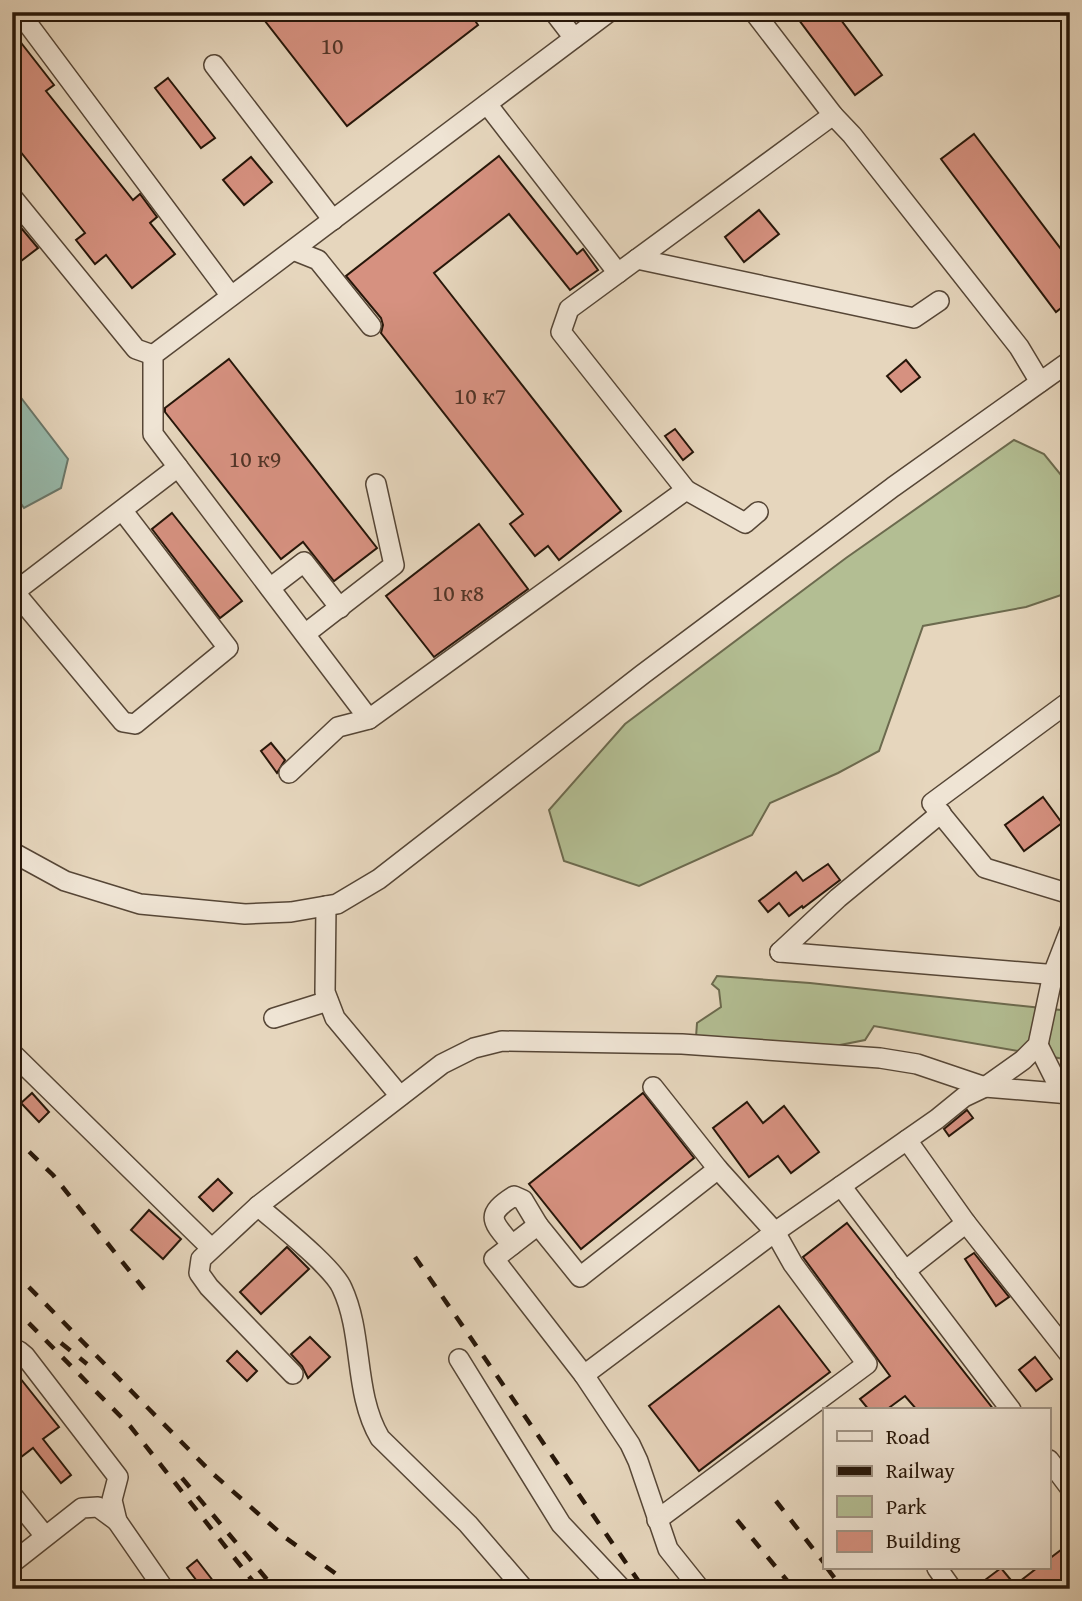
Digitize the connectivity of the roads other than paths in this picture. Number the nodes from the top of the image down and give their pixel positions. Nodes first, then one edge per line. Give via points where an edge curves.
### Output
1 (19, 12) edge
2 (554, 12) edge
3 (609, 12) edge
4 (754, 12) edge
5 (574, 38) junction
6 (214, 65) dead end
7 (487, 104) junction
8 (833, 115) junction
9 (12, 197) edge
10 (333, 220) junction
11 (293, 250) junction
12 (637, 259) junction
13 (618, 273) junction
14 (231, 296) junction
15 (939, 301) dead end
16 (371, 326) dead end
17 (153, 355) junction
18 (1070, 360) edge
19 (1040, 382) junction
20 (178, 467) junction
21 (376, 484) dead end
22 (686, 490) junction
23 (122, 510) dead end
24 (758, 512) dead end
25 (270, 588) junction
26 (340, 608) junction
27 (305, 635) junction
28 (1070, 701) edge
29 (369, 719) junction
30 (289, 773) dead end
31 (940, 813) junction
32 (12, 852) edge
33 (1070, 894) edge
34 (326, 906) junction
35 (1070, 930) edge
36 (1062, 975) edge
37 (328, 1001) junction
38 (274, 1018) dead end
39 (1038, 1045) junction
40 (12, 1053) edge
41 (653, 1087) dead end
42 (985, 1087) junction
43 (1066, 1093) edge
44 (400, 1096) junction
45 (907, 1140) junction
46 (718, 1169) junction
47 (841, 1186) junction
48 (258, 1206) junction
49 (966, 1223) junction
50 (538, 1225) junction
51 (775, 1232) junction
52 (512, 1245) junction
53 (211, 1248) junction
54 (905, 1270) junction
55 (12, 1354) edge
56 (1070, 1355) edge
57 (459, 1359) dead end
58 (293, 1374) dead end
59 (583, 1375) junction
60 (1009, 1408) edge
61 (1050, 1461) edge
62 (1070, 1488) edge
63 (12, 1495) edge
64 (657, 1520) junction
65 (117, 1521) junction
66 (45, 1536) junction
67 (12, 1563) edge
68 (938, 1570) edge
69 (163, 1589) edge
70 (524, 1589) edge
71 (622, 1589) edge
72 (700, 1589) edge
73 (952, 1589) edge

1 - 14 lane
2 - 5 lane
3 - 5 lane
4 - 8 lane
5 - 7 lane
6 - 10 lane
7 - 10 lane
7 - 13 lane
8 - 12 lane
8 - 19 lane via 1019,347
9 - 17 lane via 136,349
10 - 11 lane
11 - 14 lane
11 - 16 lane via 318,260
12 - 13 lane
12 - 15 lane via 914,318
13 - 22 lane via 569,309 561,332
14 - 17 lane
17 - 20 lane via 153,434
18 - 19 lane
19 - 34 lane via 643,674 379,879
20 - 23 lane via 63,555 22,587 18,595 123,722 135,724 229,648
20 - 25 lane
21 - 26 lane via 394,565
22 - 24 lane via 745,523
22 - 29 lane
25 - 26 lane via 304,562
25 - 27 lane
26 - 27 lane
27 - 29 lane
28 - 31 lane via 932,803
29 - 30 lane via 338,727
31 - 33 lane via 985,868
31 - 36 lane via 780,952
32 - 34 lane via 65,881 140,904 245,914
34 - 37 lane
35 - 36 lane
36 - 39 lane
37 - 38 lane
37 - 44 lane via 335,1018
39 - 42 lane
39 - 43 lane
40 - 53 lane
41 - 46 lane
42 - 43 lane
42 - 44 lane via 917,1064 880,1058 682,1044 502,1041 442,1064
42 - 45 lane via 964,1097
44 - 48 lane
45 - 47 lane
45 - 49 lane
46 - 50 lane via 580,1277
46 - 51 lane
47 - 51 lane
47 - 54 lane
48 - 53 lane
48 - 70 lane via 342,1286 365,1403 380,1438 468,1524
49 - 54 lane
49 - 56 lane
50 - 52 lane
50 - 52 lane via 523,1200 514,1196 498,1206 495,1224
51 - 59 lane
51 - 64 lane via 793,1264 867,1364
52 - 59 lane via 494,1259
53 - 58 lane via 201,1259 199,1273
54 - 60 lane
55 - 65 lane via 19,1351 25,1356 117,1477 112,1500
57 - 71 lane via 561,1524
59 - 64 lane via 630,1444
61 - 62 lane
63 - 66 lane
64 - 72 lane via 668,1549
65 - 66 lane via 98,1507 82,1508
65 - 69 lane
66 - 67 lane
68 - 73 lane

